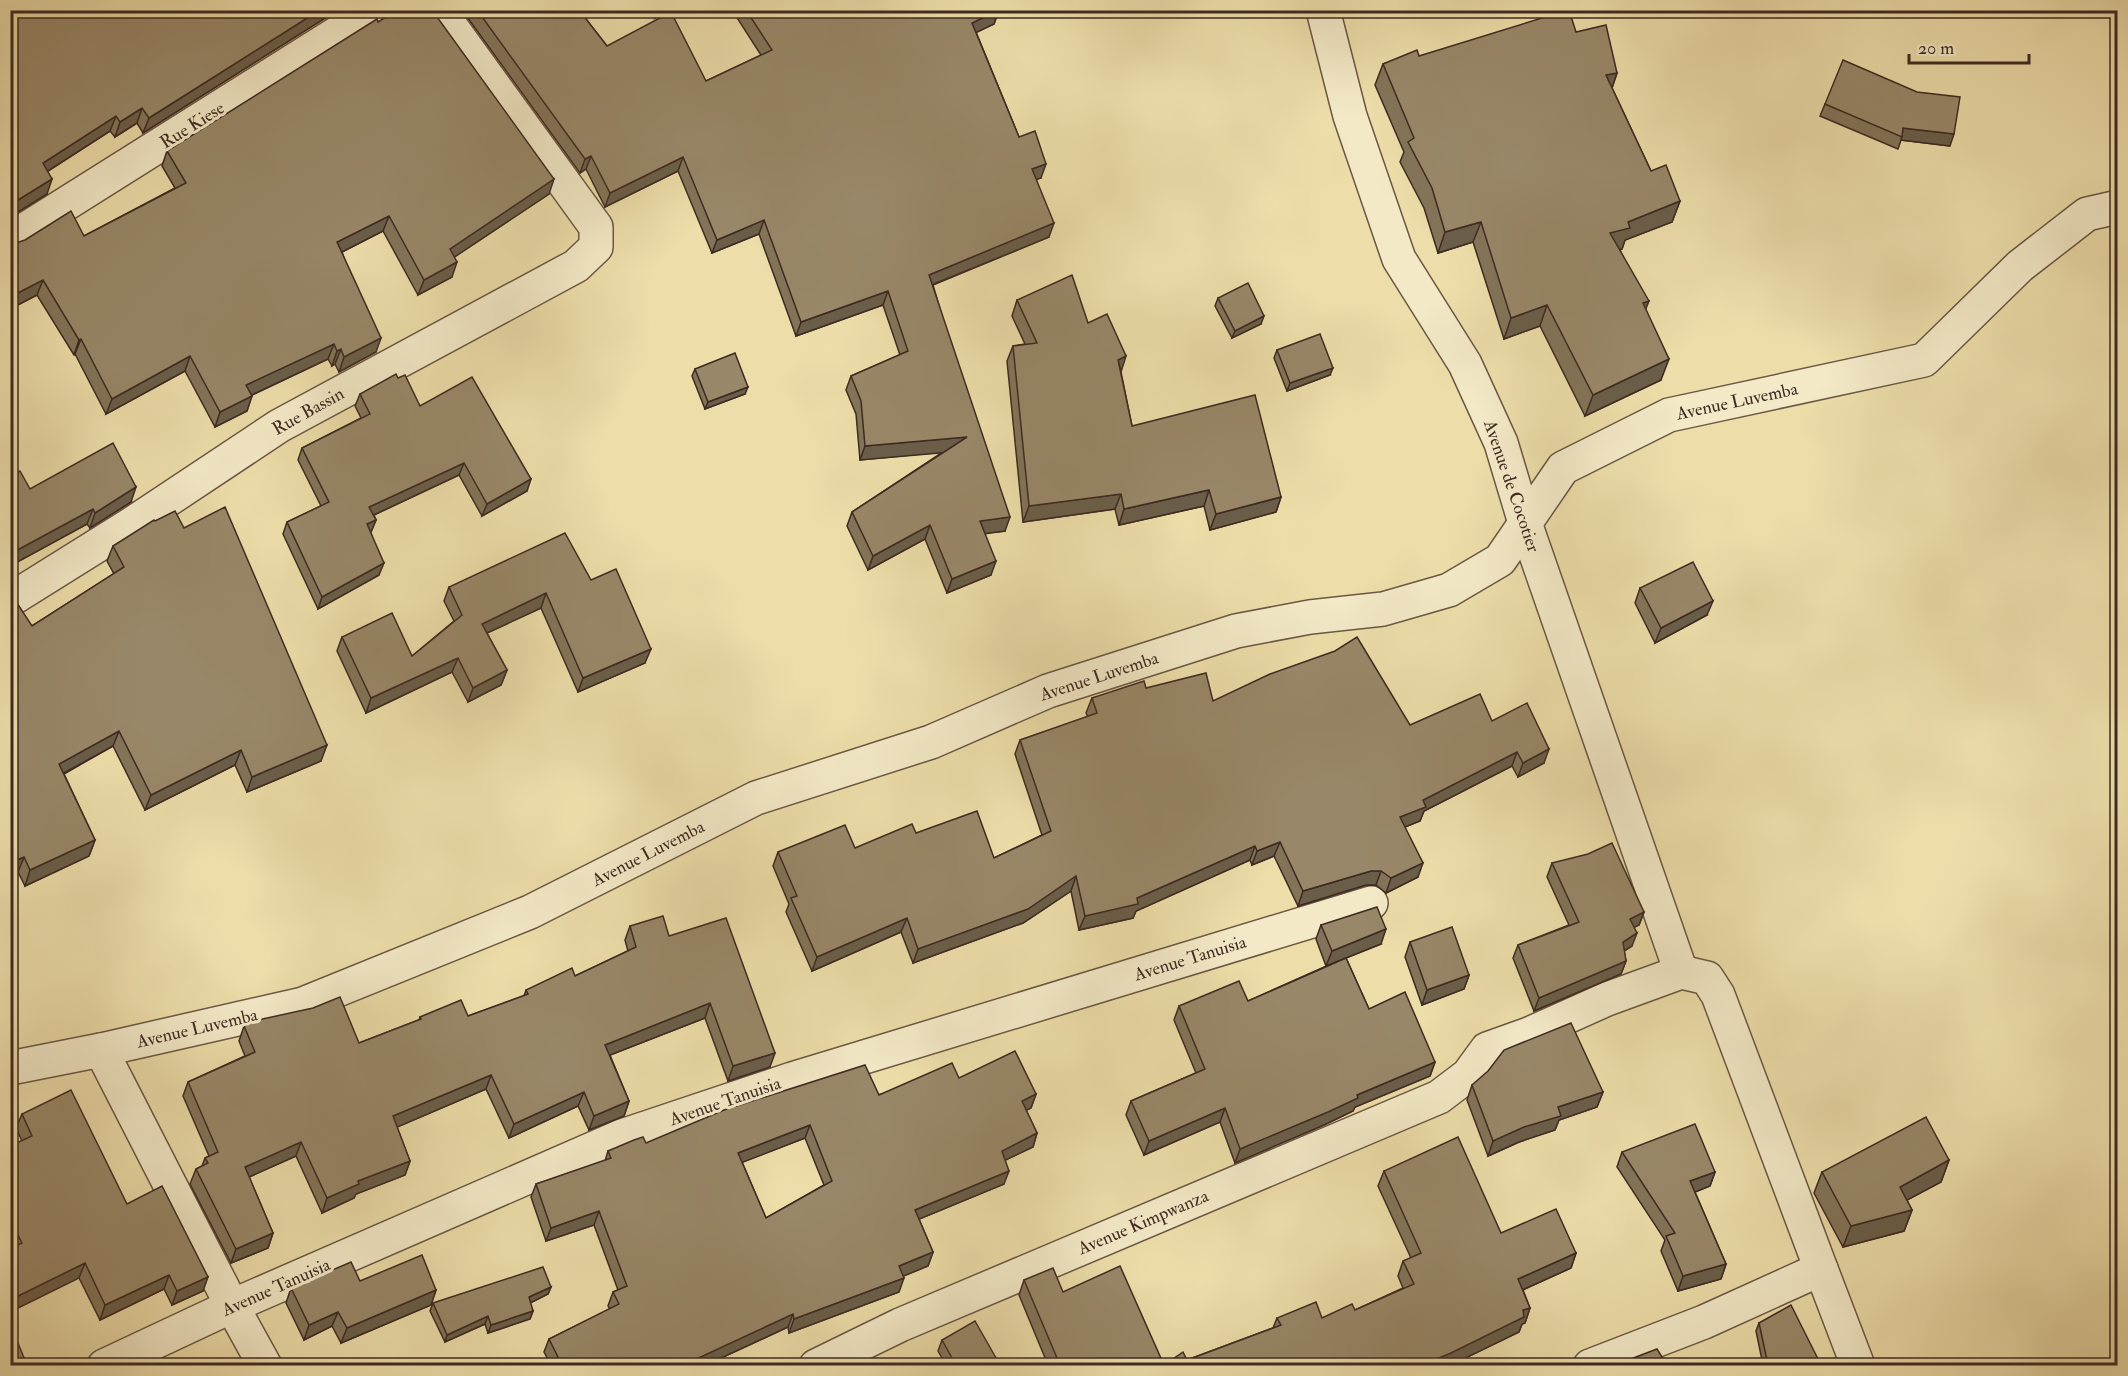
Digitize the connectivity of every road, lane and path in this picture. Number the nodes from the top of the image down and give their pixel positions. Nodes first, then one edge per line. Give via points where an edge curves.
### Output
1 (374, 10) edge
2 (439, 10) edge
3 (1323, 10) edge
4 (2118, 207) edge
5 (10, 239) edge
6 (1525, 524) junction
7 (10, 600) edge
8 (1371, 903) dead end
9 (1681, 972) junction
10 (101, 1050) junction
11 (10, 1068) edge
12 (1821, 1269) junction
13 (232, 1306) junction
14 (104, 1365) edge
15 (265, 1365) edge
16 (816, 1365) edge
17 (1590, 1365) edge
18 (1858, 1365) edge

1 - 5 street, Rue Kiese
2 - 7 street, Rue Bassin via 596,227 596,248 576,266 279,426
3 - 6 street, Avenue de Cocotier via 1350,116 1399,259 1465,364 1501,443
4 - 6 street, Avenue Luvemba via 2087,214 2020,266 1924,360 1669,415 1563,468
6 - 9 street, Avenue de Cocotier
6 - 10 street, Avenue Luvemba via 1500,560 1449,590 1383,609 1236,631 1048,691 932,742 756,798 530,912 303,1004
8 - 13 street, Avenue Tanuisia via 792,1079 622,1136
9 - 12 street via 1707,978 1718,995
9 - 16 street, Avenue Kimpwanza via 1487,1049 1468,1075 1439,1097 900,1325
10 - 11 street, Avenue Luvemba
10 - 13 street
12 - 17 street via 1704,1322
12 - 18 street
13 - 14 street, Avenue Tanuisia
13 - 15 street

